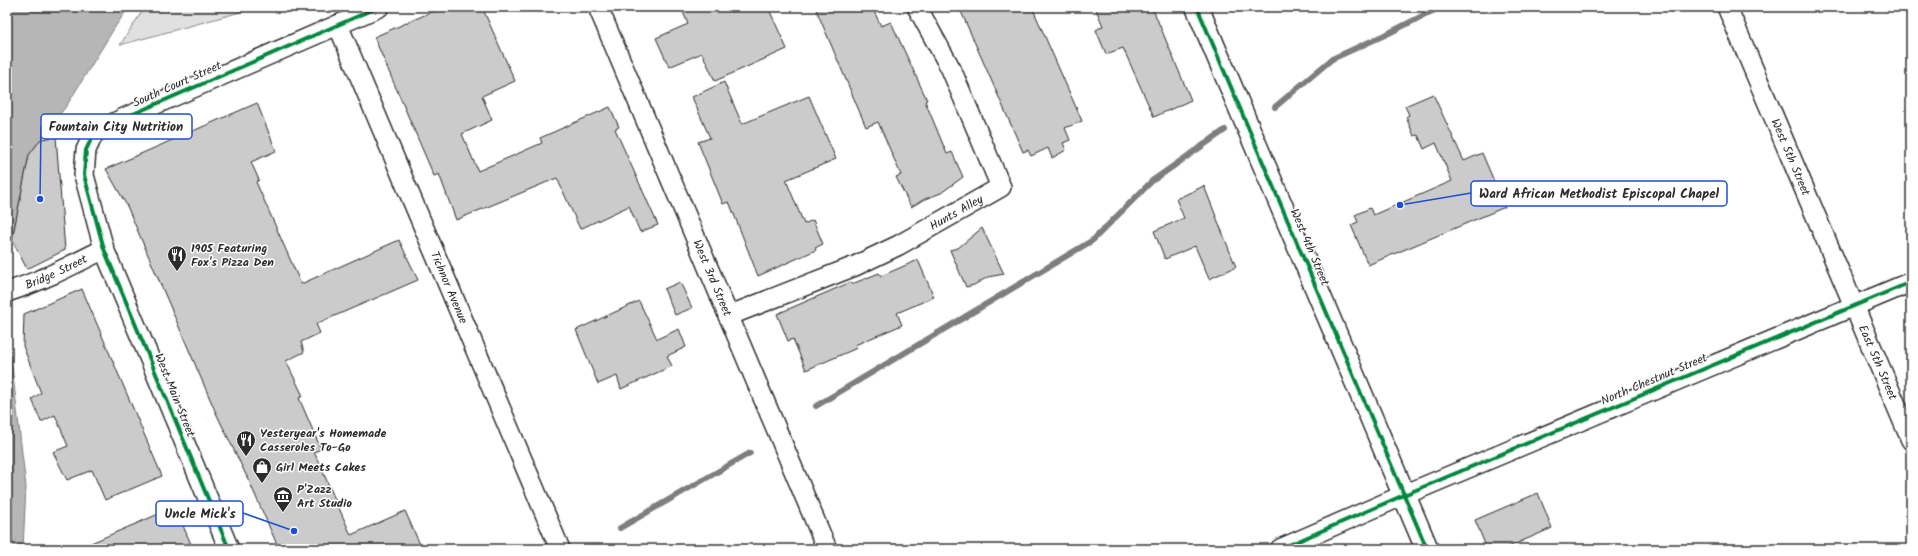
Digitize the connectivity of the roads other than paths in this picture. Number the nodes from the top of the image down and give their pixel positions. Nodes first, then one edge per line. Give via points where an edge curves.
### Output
1 (379, 7) edge
2 (598, 7) edge
3 (916, 7) edge
4 (1197, 7) edge
5 (1727, 7) edge
6 (338, 25) junction
7 (104, 249) junction
8 (1911, 282) edge
9 (7, 292) edge
10 (1854, 306) junction
11 (728, 316) junction
12 (1911, 440) edge
13 (1404, 495) junction
14 (229, 549) edge
15 (560, 549) edge
16 (827, 549) edge
17 (1280, 549) edge
18 (1427, 549) edge

1 - 6 street, South Court Street
2 - 11 street, West 3rd Street
3 - 11 street, Hunts Alley via 951,69 1001,187 899,245 855,266
4 - 13 main road, West 4th Street
5 - 10 street, West 5th Street
6 - 7 street, South Court Street via 161,101 94,133 86,150 84,175
6 - 15 street, Tichnor Avenue
7 - 9 street, Bridge Street via 58,273
7 - 14 street, West Main Street
8 - 10 street, North Chestnut Street
10 - 12 street, East 5th Street
10 - 13 street, North Chestnut Street
11 - 16 street, West 3rd Street
13 - 17 street, North Chestnut Street
13 - 18 main road, West 4th Street

